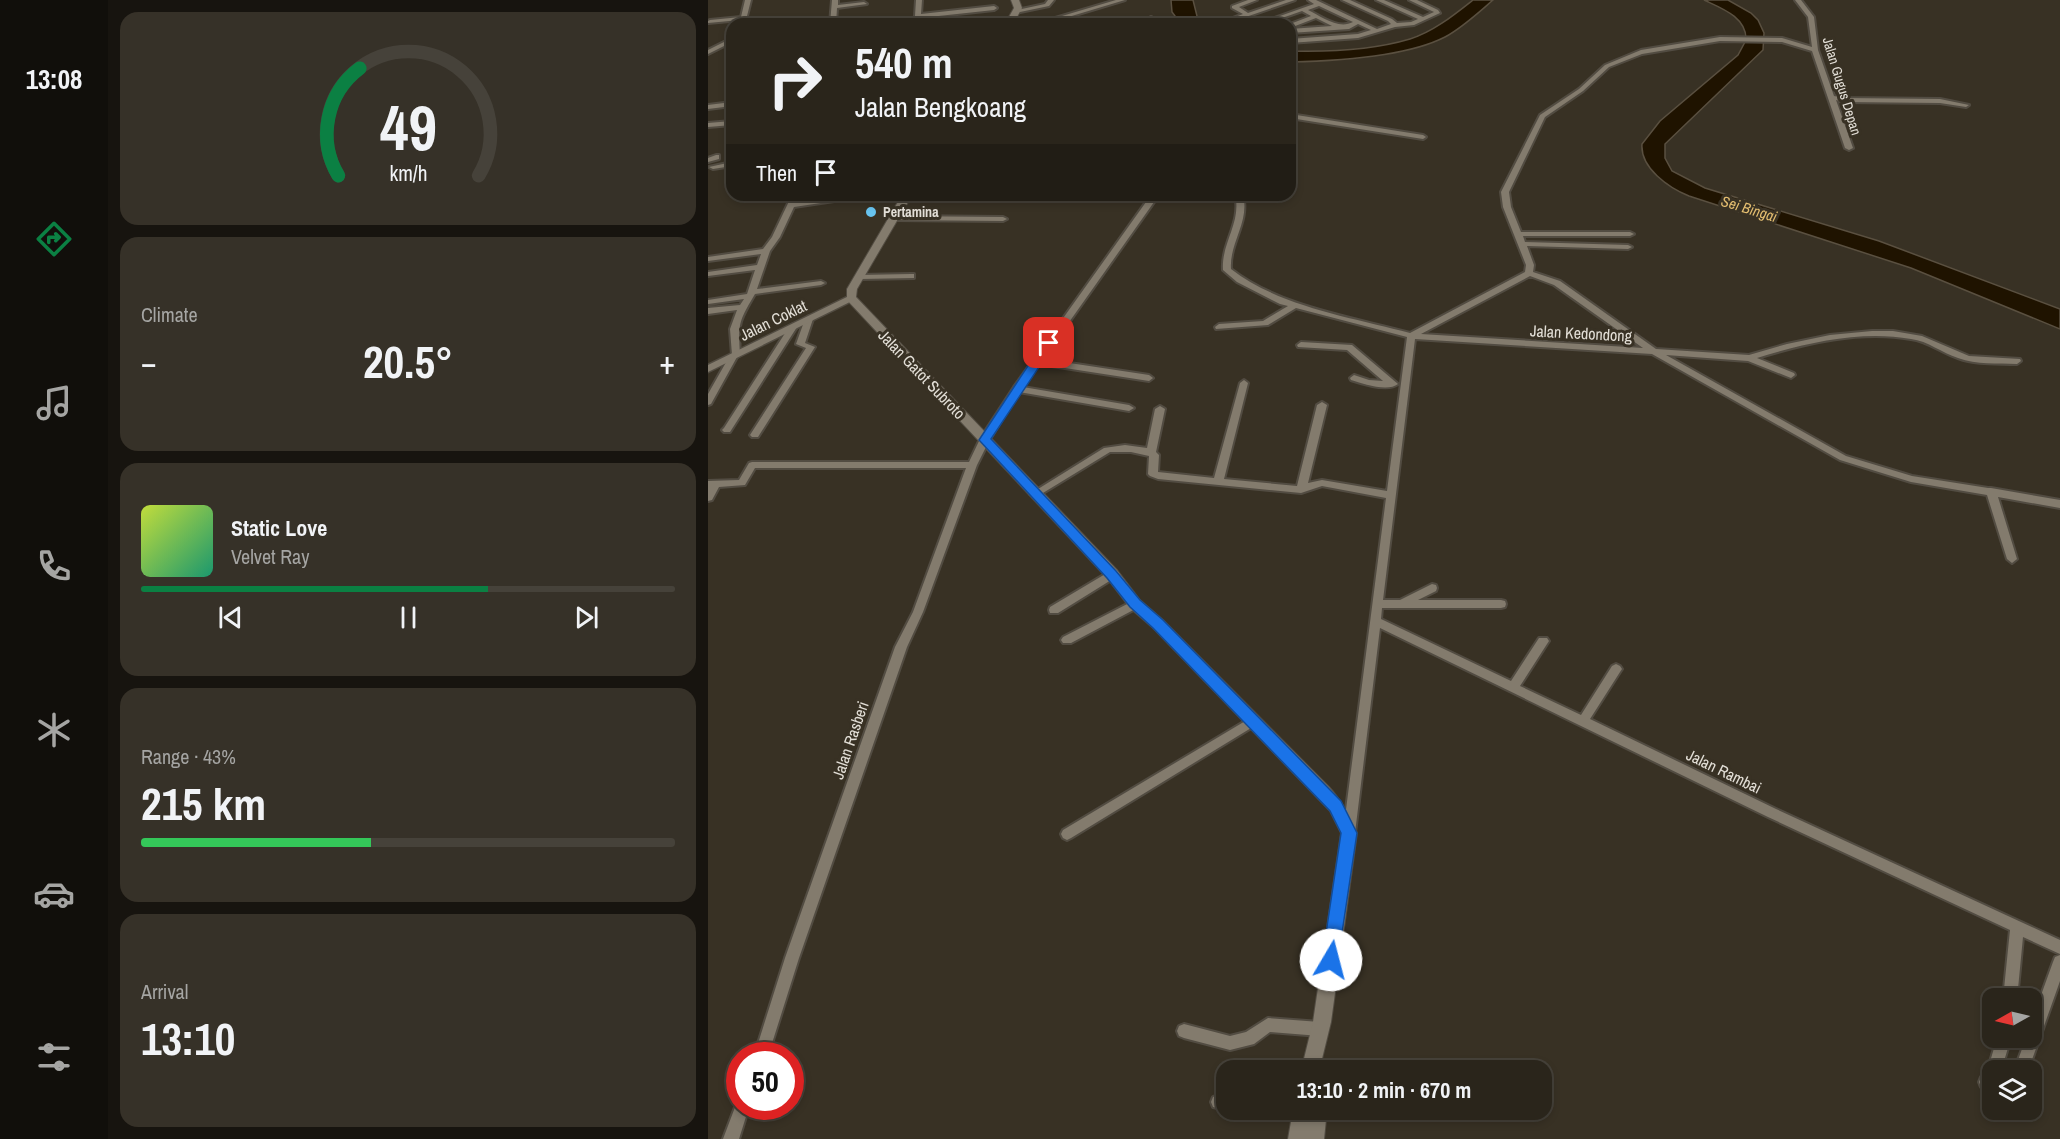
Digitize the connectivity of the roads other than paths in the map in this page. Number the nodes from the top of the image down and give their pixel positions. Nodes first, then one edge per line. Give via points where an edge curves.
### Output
1 (748, 0) edge
2 (919, 0) edge
3 (1050, 0) edge
4 (1122, 0) edge
5 (1254, 0) edge
6 (1292, 0) edge
7 (1311, 0) edge
8 (1345, 0) edge
9 (1362, 0) edge
10 (1379, 0) edge
11 (1403, 0) edge
12 (1412, 0) edge
13 (1436, 0) edge
14 (1798, 0) edge
15 (834, 4) edge
16 (864, 4) dead end
17 (1018, 4) edge
18 (1318, 4) junction
19 (1353, 4) junction
20 (1391, 5) junction
21 (1423, 5) junction
22 (994, 8) dead end
23 (1302, 9) junction
24 (1248, 15) junction
25 (918, 16) joint
26 (1317, 16) junction
27 (1027, 17) dead end
28 (744, 18) edge
29 (1012, 18) edge
30 (1059, 18) edge
31 (1238, 18) edge
32 (1279, 18) edge
33 (1421, 18) junction
34 (710, 22) dead end
35 (726, 22) edge
36 (1358, 22) junction
37 (1395, 25) junction
38 (1296, 26) edge
39 (1338, 27) junction
40 (1296, 29) edge
41 (1377, 31) junction
42 (1296, 41) edge
43 (726, 43) edge
44 (1815, 50) junction
45 (708, 52) edge
46 (1832, 97) junction
47 (726, 105) edge
48 (1966, 105) dead end
49 (708, 107) edge
50 (1296, 117) edge
51 (726, 124) edge
52 (708, 125) edge
53 (1423, 137) dead end
54 (1849, 148) dead end
55 (793, 201) edge
56 (816, 201) edge
57 (905, 201) edge
58 (1151, 201) edge
59 (1241, 201) edge
60 (791, 204) junction
61 (1003, 219) dead end
62 (893, 221) junction
63 (945, 225) dead end
64 (1518, 234) junction
65 (1630, 234) dead end
66 (1522, 243) junction
67 (1628, 247) dead end
68 (766, 251) junction
69 (708, 259) edge
70 (760, 267) junction
71 (1529, 273) junction
72 (708, 274) edge
73 (911, 276) dead end
74 (860, 277) junction
75 (822, 283) dead end
76 (751, 294) junction
77 (851, 298) junction
78 (708, 302) edge
79 (1293, 306) junction
80 (743, 307) junction
81 (708, 311) edge
82 (809, 319) junction
83 (793, 327) junction
84 (1219, 327) dead end
85 (1411, 336) junction
86 (1301, 345) dead end
87 (1654, 352) junction
88 (734, 356) junction
89 (1749, 358) junction
90 (1036, 361) junction
91 (2017, 361) dead end
92 (708, 369) edge
93 (1791, 375) dead end
94 (1149, 378) dead end
95 (1354, 378) dead end
96 (1244, 383) dead end
97 (1392, 384) junction
98 (1407, 384) junction
99 (1017, 389) junction
100 (708, 402) edge
101 (1322, 405) dead end
102 (1129, 408) dead end
103 (1160, 409) dead end
104 (727, 430) dead end
105 (755, 435) dead end
106 (985, 440) junction
107 (1151, 453) junction
108 (972, 465) junction
109 (1218, 482) junction
110 (712, 484) edge
111 (1301, 490) junction
112 (1991, 491) junction
113 (1035, 494) junction
114 (1391, 495) junction
115 (708, 498) edge
116 (2060, 504) edge
117 (2012, 559) dead end
118 (1112, 574) junction
119 (1432, 588) dead end
120 (1404, 603) junction
121 (1135, 604) junction
122 (1378, 604) junction
123 (1501, 604) dead end
124 (1054, 610) dead end
125 (1376, 621) junction
126 (1067, 639) dead end
127 (1543, 641) dead end
128 (1616, 669) dead end
129 (1513, 687) junction
130 (1583, 721) junction
131 (1252, 722) junction
132 (1349, 833) junction
133 (1067, 834) dead end
134 (2018, 928) junction
135 (2060, 947) edge
136 (2060, 962) edge
137 (2011, 988) edge
138 (1184, 1031) dead end
139 (1319, 1033) junction
140 (765, 1042) edge
141 (1313, 1060) edge
142 (1319, 1060) edge
143 (2025, 1060) edge
144 (738, 1120) edge
145 (1301, 1120) edge
146 (1307, 1120) edge
147 (731, 1139) edge
148 (1298, 1139) edge
149 (1314, 1139) edge

1 - 28 street
2 - 25 street
3 - 17 street via 1047,5
4 - 30 street
5 - 24 street via 1234,7
6 - 24 street
7 - 18 street
8 - 19 street
9 - 19 street
10 - 20 street
11 - 20 street
12 - 21 street
13 - 21 street
14 - 44 street, Jalan Gugus Depan via 1811,17
15 - 16 street
17 - 27 street
17 - 29 main road
18 - 23 street
18 - 36 street
19 - 37 street
20 - 33 street
21 - 33 street via 1437,12
22 - 25 street
23 - 26 street
23 - 32 street
24 - 31 street
26 - 38 street
26 - 39 street
33 - 37 street via 1408,25
34 - 35 street
36 - 39 street
36 - 41 street
37 - 41 street
39 - 40 street
41 - 42 street
43 - 45 street
44 - 46 street, Jalan Gugus Depan
44 - 64 street via 1776,39 1709,40 1630,56 1607,66 1581,90 1542,116 1504,192
46 - 48 street
46 - 54 street, Jalan Gugus Depan
47 - 49 street
50 - 53 street
51 - 52 street
55 - 60 street
56 - 60 street
57 - 62 main road
58 - 90 street, Jalan Rasberi
59 - 79 street, Jalan Kedondong via 1243,209 1226,253 1227,270
60 - 68 street
61 - 62 street
62 - 63 street
62 - 74 main road
64 - 65 street
64 - 66 street
66 - 67 street
66 - 71 street
68 - 69 street
68 - 70 street
70 - 72 street
70 - 76 street
71 - 85 street
71 - 87 street via 1557,283
73 - 74 street
74 - 77 main road
75 - 76 street
76 - 78 street
76 - 80 street
77 - 82 street, Jalan Coklat
77 - 106 main road, Jalan Gatot Subroto
79 - 84 street via 1265,322
79 - 85 street, Jalan Kedondong
80 - 81 street
80 - 88 street via 734,328
82 - 83 street, Jalan Coklat
82 - 105 street via 800,344 811,347
83 - 88 street, Jalan Coklat
83 - 104 street
85 - 87 street, Jalan Kedondong
85 - 98 street
86 - 97 street via 1349,347
87 - 89 street, Jalan Kedondong
87 - 112 street via 1843,458 1911,479
88 - 92 street, Jalan Coklat
88 - 100 street
89 - 91 street, Jalan Kedondong via 1807,343 1891,334 1922,338 1963,357
89 - 93 street
90 - 94 street
90 - 99 street, Jalan Rasberi
95 - 97 street
96 - 109 street
97 - 98 street
98 - 114 street
99 - 102 street
99 - 106 street, Jalan Rasberi
101 - 111 street
103 - 107 street
106 - 108 street, Jalan Rasberi
106 - 113 main road, Jalan Gatot Subroto
107 - 109 street via 1153,474
107 - 113 street via 1110,449
108 - 110 street via 752,465 742,483
108 - 140 street, Jalan Rasberi via 918,612 901,647
109 - 111 street
110 - 115 street
111 - 114 street via 1322,483
112 - 116 street
112 - 117 street
113 - 118 main road, Jalan Gatot Subroto
114 - 122 street
118 - 121 main road, Jalan Gatot Subroto
118 - 124 street
119 - 120 street
120 - 122 street
120 - 123 street
121 - 126 street
121 - 131 main road, Jalan Gatot Subroto
122 - 125 street
125 - 129 street, Jalan Rambai
125 - 132 street
127 - 129 street
128 - 130 street
129 - 130 street, Jalan Rambai
130 - 134 street, Jalan Rambai
131 - 132 main road, Jalan Gatot Subroto via 1336,806
131 - 133 street
132 - 139 main road
134 - 135 street, Jalan Rambai
134 - 137 street
136 - 143 street
138 - 139 street via 1230,1043 1249,1039 1268,1025
139 - 141 main road
139 - 142 main road
144 - 147 street
145 - 148 main road
146 - 149 main road

